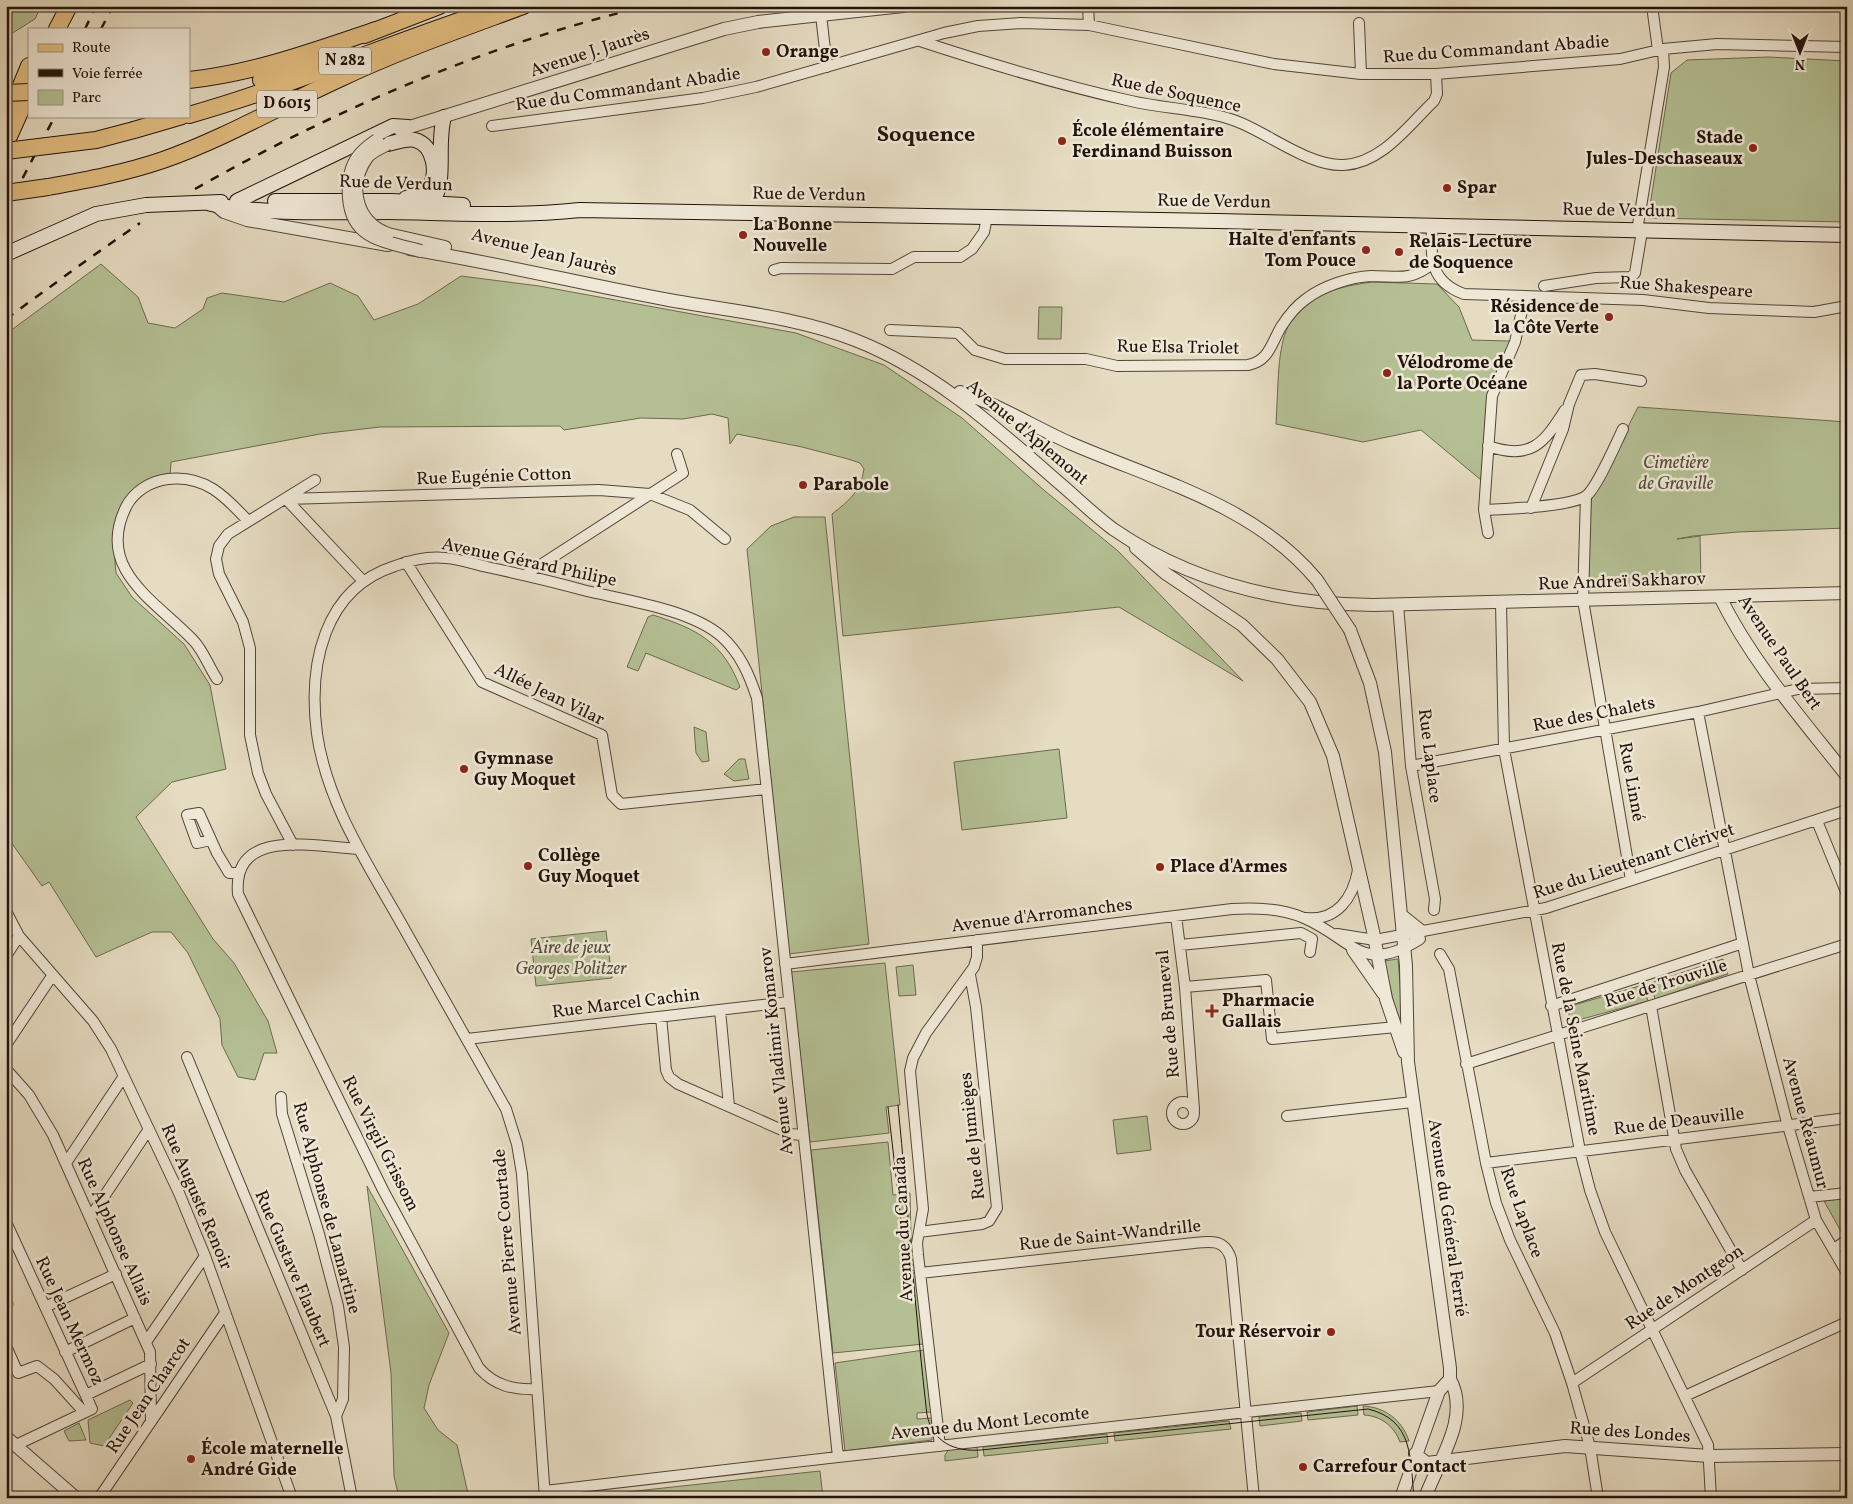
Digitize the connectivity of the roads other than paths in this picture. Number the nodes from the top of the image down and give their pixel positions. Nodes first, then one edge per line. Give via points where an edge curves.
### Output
1 (58, 6) edge
2 (70, 6) edge
3 (438, 6) edge
4 (502, 6) edge
5 (522, 6) edge
6 (903, 6) edge
7 (1088, 6) edge
8 (1652, 6) edge
9 (821, 15) junction
10 (1359, 23) dead end
11 (1089, 25) junction
12 (47, 28) edge
13 (58, 28) edge
14 (376, 30) junction
15 (920, 41) junction
16 (1847, 48) edge
17 (1660, 49) junction
18 (827, 67) junction
19 (28, 68) edge
20 (1361, 74) junction
21 (1436, 74) junction
22 (190, 80) edge
23 (28, 92) edge
24 (6, 93) edge
25 (28, 94) edge
26 (190, 108) edge
27 (6, 113) edge
28 (190, 114) edge
29 (444, 117) junction
30 (164, 118) edge
31 (175, 118) edge
32 (492, 126) dead end
33 (408, 127) junction
34 (134, 130) junction
35 (382, 142) junction
36 (6, 143) edge
37 (6, 151) edge
38 (440, 183) junction
39 (6, 193) edge
40 (392, 200) junction
41 (237, 201) junction
42 (430, 202) junction
43 (213, 204) junction
44 (476, 206) junction
45 (580, 210) junction
46 (409, 212) junction
47 (987, 217) junction
48 (1432, 225) junction
49 (1640, 231) junction
50 (1847, 235) edge
51 (420, 251) junction
52 (6, 254) edge
53 (1432, 264) junction
54 (774, 270) dead end
55 (1544, 286) dead end
56 (627, 291) junction
57 (1523, 297) junction
58 (1847, 306) edge
59 (890, 330) dead end
60 (1641, 381) dead end
61 (946, 387) junction
62 (1568, 404) junction
63 (1623, 429) dead end
64 (1488, 446) junction
65 (677, 454) dead end
66 (315, 480) dead end
67 (650, 494) junction
68 (1586, 496) junction
69 (286, 499) junction
70 (1531, 508) junction
71 (1484, 510) junction
72 (248, 521) junction
73 (1113, 529) junction
74 (1488, 533) dead end
75 (725, 538) dead end
76 (406, 562) junction
77 (525, 575) junction
78 (363, 580) junction
79 (1847, 592) edge
80 (1720, 596) junction
81 (1583, 600) junction
82 (1501, 603) junction
83 (1398, 604) junction
84 (732, 648) joint
85 (217, 679) dead end
86 (1847, 688) edge
87 (1782, 693) junction
88 (1698, 712) junction
89 (1605, 730) junction
90 (1504, 749) junction
91 (1411, 766) junction
92 (1847, 776) edge
93 (766, 789) junction
94 (1847, 810) edge
95 (1817, 821) junction
96 (211, 840) dead end
97 (293, 845) junction
98 (359, 849) junction
99 (1724, 850) junction
100 (1358, 866) junction
101 (238, 873) junction
102 (1631, 880) junction
103 (1847, 894) edge
104 (1434, 910) dead end
105 (6, 911) edge
106 (1534, 911) junction
107 (1401, 915) junction
108 (1176, 916) junction
109 (1303, 918) junction
110 (1333, 933) junction
111 (1403, 934) junction
112 (1423, 934) junction
113 (19, 936) junction
114 (977, 940) junction
115 (1375, 940) junction
116 (1743, 943) junction
117 (1847, 944) edge
118 (1180, 945) junction
119 (1353, 950) junction
120 (1404, 950) junction
121 (1310, 952) dead end
122 (1440, 954) dead end
123 (1378, 955) junction
124 (6, 956) edge
125 (785, 964) junction
126 (1406, 966) junction
127 (970, 974) junction
128 (1749, 975) junction
129 (52, 976) junction
130 (1185, 987) junction
131 (1386, 999) junction
132 (788, 1002) junction
133 (1552, 1006) junction
134 (1651, 1006) junction
135 (720, 1010) junction
136 (661, 1017) junction
137 (1396, 1027) junction
138 (1557, 1035) junction
139 (467, 1039) junction
140 (6, 1045) edge
141 (187, 1057) dead end
142 (1408, 1062) junction
143 (1466, 1064) junction
144 (6, 1069) edge
145 (124, 1076) junction
146 (280, 1097) dead end
147 (1413, 1102) junction
148 (729, 1106) junction
149 (1194, 1109) dead end
150 (1287, 1116) dead end
151 (1847, 1118) edge
152 (1788, 1125) junction
153 (150, 1129) junction
154 (802, 1135) junction
155 (1674, 1139) junction
156 (1580, 1151) junction
157 (66, 1163) junction
158 (1486, 1163) junction
159 (1847, 1193) edge
160 (1809, 1197) junction
161 (91, 1216) junction
162 (1816, 1220) junction
163 (6, 1222) edge
164 (919, 1232) junction
165 (1847, 1240) edge
166 (1834, 1249) junction
167 (205, 1256) junction
168 (1742, 1270) junction
169 (920, 1273) junction
170 (1847, 1273) edge
171 (116, 1274) junction
172 (45, 1307) junction
173 (225, 1313) junction
174 (135, 1318) junction
175 (1847, 1322) edge
176 (1652, 1330) junction
177 (146, 1342) junction
178 (6, 1346) edge
179 (65, 1352) junction
180 (151, 1364) junction
181 (1572, 1383) junction
182 (1453, 1385) junction
183 (537, 1389) junction
184 (1440, 1391) junction
185 (86, 1395) junction
186 (1685, 1396) junction
187 (84, 1412) junction
188 (1245, 1412) junction
189 (336, 1416) junction
190 (151, 1422) junction
191 (10, 1441) edge
192 (940, 1446) junction
193 (1590, 1446) junction
194 (1415, 1454) junction
195 (1847, 1454) edge
196 (1709, 1456) junction
197 (838, 1457) junction
198 (1441, 1462) junction
199 (545, 1494) edge
200 (76, 1498) edge
201 (99, 1498) edge
202 (292, 1498) edge
203 (352, 1498) edge
204 (1254, 1498) edge
205 (1401, 1498) edge
206 (1425, 1498) edge
207 (1598, 1498) edge
208 (1712, 1498) edge

1 - 12 main road
2 - 13 main road
3 - 14 main road, D 6015
4 - 28 main road, N 282 via 230,103
5 - 39 main road, D 6015, bridge via 340,78 164,160 95,179
6 - 9 street, Avenue J. Jaurès
7 - 11 street
8 - 17 street
9 - 18 street
9 - 29 street, Avenue J. Jaurès via 724,29
10 - 20 street
11 - 15 street, Rue du Commandant Abadie via 1021,23 978,26
11 - 20 street, Rue du Commandant Abadie via 1274,64
14 - 22 main road, D 6015 via 275,64
14 - 26 main road, N 282 via 302,64
15 - 18 street, Rue du Commandant Abadie
15 - 21 street, Rue de Soquence via 1041,80 1133,102 1235,121 1315,160 1341,165 1367,160 1380,153 1434,100 1437,94
16 - 17 street, Rue du Commandant Abadie via 1755,43
17 - 21 street, Rue du Commandant Abadie via 1620,58
17 - 49 street via 1664,67
18 - 32 street, Rue du Commandant Abadie via 704,98
19 - 27 main road
20 - 21 street, Rue du Commandant Abadie
23 - 24 main road, bridge
25 - 36 main road
29 - 33 street, Avenue J. Jaurès
29 - 38 main road via 440,135
30 - 34 main road
31 - 34 main road
33 - 35 street
33 - 41 main road via 393,126
34 - 37 main road, bridge via 87,141
35 - 40 main road via 414,140 431,152 432,180 428,188 423,193
35 - 51 street, bridge via 358,154 351,169 349,211 355,222 374,238
35 - 56 street, Avenue Jean Jaurès, bridge via 370,154 357,178 359,207 376,229
38 - 42 main road
38 - 44 main road via 451,198
40 - 41 main road, Rue de Verdun
40 - 42 main road, Rue de Verdun
41 - 43 main road, Rue de Verdun
42 - 44 main road, Rue de Verdun
42 - 46 main road
43 - 46 main road, Rue de Verdun via 298,211
43 - 51 street via 224,212 247,220
43 - 52 main road, Rue de Verdun via 146,204 96,214
44 - 45 main road, Rue de Verdun
45 - 46 main road, Rue de Verdun
45 - 47 main road, Rue de Verdun
47 - 48 main road, Rue de Verdun
47 - 54 street via 984,232 972,249 960,257 914,257 892,269
48 - 49 main road, Rue de Verdun
48 - 53 street
49 - 50 main road, Rue de Verdun
49 - 55 street via 1635,273 1631,277 1596,278
51 - 56 street, Avenue Jean Jaurès
53 - 57 street, Rue Shakespeare via 1444,284 1454,290 1476,296
53 - 59 street, Rue Elsa Triolet via 1412,276 1358,278 1312,295 1295,308 1264,358 1248,365 1117,366 1086,359 1005,359 975,350 958,333
56 - 61 street, Avenue d'Aplemont via 769,318 854,339 917,369
57 - 58 street, Rue Shakespeare via 1643,300 1709,308 1805,311
57 - 64 street via 1515,342 1492,396
60 - 62 street via 1586,374 1578,380
61 - 73 street, Avenue d'Aplemont
61 - 107 street, bridge via 1227,508 1272,537 1302,562 1350,630 1370,683 1383,744
62 - 64 street via 1549,435 1533,448 1513,452
62 - 70 street via 1563,429
63 - 68 street
64 - 71 street
65 - 67 street via 683,473
66 - 69 street
67 - 69 street, Rue Eugénie Cotton via 599,490
67 - 75 street, Rue Eugénie Cotton via 690,510
67 - 77 street
68 - 70 street
68 - 81 street, Rue Linné
69 - 72 street
69 - 78 street
70 - 71 street
71 - 74 street
72 - 85 street via 205,483 184,477 160,480 142,489 129,502 120,520 117,539 121,562 135,585 194,642
72 - 97 street via 228,534 219,546 216,559 219,574 243,622 250,648 250,735 258,773
73 - 83 street, Avenue d'Aplemont via 1182,568 1228,585 1270,596 1325,604
73 - 100 street via 1165,573 1242,626 1290,675 1310,702 1333,756
76 - 77 street, Avenue Gérard Philipe via 446,558
76 - 78 street, Avenue Gérard Philipe
76 - 93 street, Allée Jean Vilar via 482,682 602,735 612,795 621,804
77 - 84 street, Avenue Gérard Philipe via 687,616 721,636
78 - 98 street, Avenue Gérard Philipe via 343,600 328,626 319,653 315,695 317,733 325,771
79 - 80 street, Rue Andreï Sakharov
80 - 81 street, Rue Andreï Sakharov
80 - 87 street, Avenue Paul Bert via 1731,620
81 - 82 street, Rue Andreï Sakharov
81 - 89 street, Rue Linné
82 - 83 street, Rue Andreï Sakharov
82 - 90 street, Rue de la Seine Maritime
83 - 91 street, Rue Laplace
84 - 93 street, Avenue Vladimir Komarov via 742,660 757,698
86 - 87 street, Rue des Chalets via 1798,689
87 - 88 street, Rue des Chalets
87 - 92 street, Avenue Paul Bert
88 - 89 street, Rue des Chalets
88 - 99 street, Avenue Réaumur
89 - 90 street, Rue des Chalets
89 - 102 street, Rue Linné
90 - 91 street, Rue des Chalets
90 - 106 street, Rue de la Seine Maritime
91 - 104 street, Rue Laplace via 1435,899
93 - 125 street, Avenue Vladimir Komarov
94 - 95 street, Rue du Lieutenant Clérivet
95 - 99 street, Rue du Lieutenant Clérivet
95 - 103 street
96 - 101 street via 229,873
97 - 98 street
97 - 101 street via 257,850 249,855
98 - 139 street, Avenue Pierre Courtade
99 - 102 street, Rue du Lieutenant Clérivet
99 - 116 street, Avenue Réaumur
100 - 109 street, Avenue d'Arromanches via 1355,887 1344,904 1333,914 1317,919
100 - 115 street
101 - 183 street, Rue Virgil Grissom via 238,894 256,932 383,1190 479,1368 500,1384
102 - 106 street, Rue du Lieutenant Clérivet
105 - 113 street, Rue Auguste Renoir
106 - 112 street, Rue du Lieutenant Clérivet
106 - 133 street, Rue de la Seine Maritime
107 - 111 street
107 - 112 street
108 - 109 street, Avenue d'Arromanches via 1254,908
108 - 114 street, Avenue d'Arromanches
108 - 118 street, Rue de Bruneval
109 - 110 street, Avenue d'Arromanches
110 - 115 street, Avenue d'Arromanches
110 - 119 street, Avenue d'Arromanches
111 - 112 street, Rue du Lieutenant Clérivet
111 - 115 street, Rue du Lieutenant Clérivet
111 - 120 street
112 - 120 street, Rue du Lieutenant Clérivet
112 - 126 street
113 - 124 street
113 - 129 street, Rue Auguste Renoir
114 - 125 street, Avenue d'Arromanches
114 - 127 street, Avenue du Canada via 977,957
115 - 123 street
116 - 128 street, Avenue Réaumur
116 - 133 street, Rue de Trouville
117 - 128 street, Rue de Trouville
118 - 121 street via 1301,933 1312,939
118 - 130 street, Rue de Bruneval
119 - 123 street, Avenue d'Arromanches
119 - 131 street
120 - 123 street, Rue du Lieutenant Clérivet
120 - 126 street
122 - 143 street, Rue Laplace via 1449,969
123 - 131 street
125 - 132 street, Avenue Vladimir Komarov
126 - 142 street
127 - 164 street, Avenue du Canada via 926,1033 910,1071 923,1209
127 - 164 street, Rue de Jumièges via 997,1208 989,1221 982,1224
128 - 134 street, Rue de Trouville
128 - 152 street, Avenue Réaumur
129 - 140 street
129 - 145 street, Rue Auguste Renoir via 93,1021
130 - 137 street via 1266,980 1272,1039
130 - 149 street, Rue de Bruneval
131 - 137 street
132 - 135 street, Rue Marcel Cachin
132 - 154 street, Avenue Vladimir Komarov
133 - 138 street, Rue de la Seine Maritime
134 - 138 street, Rue de Trouville
134 - 155 street
135 - 136 street, Rue Marcel Cachin
135 - 148 street
136 - 139 street, Rue Marcel Cachin
136 - 148 street via 669,1077
137 - 142 street
138 - 143 street, Rue de Trouville
138 - 156 street, Rue de la Seine Maritime
139 - 183 street, Avenue Pierre Courtade via 506,1109 517,1144 522,1174
141 - 189 street, Rue Gustave Flaubert
142 - 147 street, Avenue du Général Ferrié
143 - 158 street, Rue Laplace
144 - 157 street, Rue Alphonse Allais via 29,1095
145 - 153 street, Rue Auguste Renoir
145 - 157 street
146 - 189 street, Rue Alphonse de Lamartine via 282,1114 338,1306 344,1347 343,1398
147 - 150 street
147 - 182 street, Avenue du Général Ferrié
148 - 154 street via 791,1134
151 - 152 street, Rue de Deauville
152 - 155 street, Rue de Deauville
152 - 160 street, Avenue Réaumur
153 - 161 street
153 - 167 street, Rue Auguste Renoir
154 - 197 street, Avenue Vladimir Komarov
155 - 156 street, Rue de Deauville
155 - 168 street via 1685,1170
156 - 158 street, Rue de Deauville
156 - 176 street, Rue de la Seine Maritime via 1605,1232
157 - 161 street, Rue Alphonse Allais
158 - 181 street, Rue Laplace via 1507,1233 1555,1333
159 - 160 street
160 - 162 street, Avenue Réaumur
161 - 171 street, Rue Alphonse Allais
162 - 166 street, Avenue Réaumur
162 - 168 street, Rue de Montgeon
163 - 172 street, Rue Jean Mermoz
164 - 169 street, Avenue du Canada
165 - 166 street
166 - 170 street, Avenue Réaumur
167 - 173 street, Rue Auguste Renoir
167 - 177 street
168 - 176 street, Rue de Montgeon
169 - 188 street, Rue de Saint-Wandrille via 1217,1242 1228,1250 1230,1259
169 - 192 street, Avenue du Canada
171 - 172 street
171 - 174 street, Rue Alphonse Allais
172 - 179 street, Rue Jean Mermoz
173 - 190 street, Rue Jean Charcot
173 - 202 street, Rue Auguste Renoir
174 - 177 street, Rue Alphonse Allais
174 - 179 street
175 - 186 street
176 - 181 street, Rue de Montgeon
176 - 186 street, Rue de la Seine Maritime
177 - 180 street, Rue Alphonse Allais
178 - 187 street via 18,1374 37,1366 54,1379
179 - 185 street, Rue Jean Mermoz
180 - 185 street
180 - 190 street, Rue Alphonse Allais
181 - 193 street, Rue Laplace
182 - 184 street
182 - 198 street, Avenue du Général Ferrié via 1458,1411
183 - 199 street, Avenue Pierre Courtade
184 - 188 street, Avenue du Mont Lecomte
184 - 194 street
185 - 187 street, Rue Jean Mermoz via 92,1409
186 - 196 street, Rue de la Seine Maritime via 1708,1445
187 - 191 street, Rue Jean Mermoz
188 - 192 street, Avenue du Mont Lecomte
188 - 204 street, Rue de Saint-Wandrille
189 - 203 street, Rue Gustave Flaubert
190 - 201 street, Rue Jean Charcot
191 - 200 street
192 - 197 street, Avenue du Mont Lecomte
193 - 196 street, Rue des Londes
193 - 198 street, Rue des Londes via 1565,1446
193 - 207 street, Rue Laplace
194 - 198 street, Rue des Londes via 1427,1463
194 - 205 street
195 - 196 street, Rue des Londes
196 - 208 street, Rue de la Seine Maritime
197 - 199 street, Avenue du Mont Lecomte
198 - 206 street, Avenue du Général Ferrié

